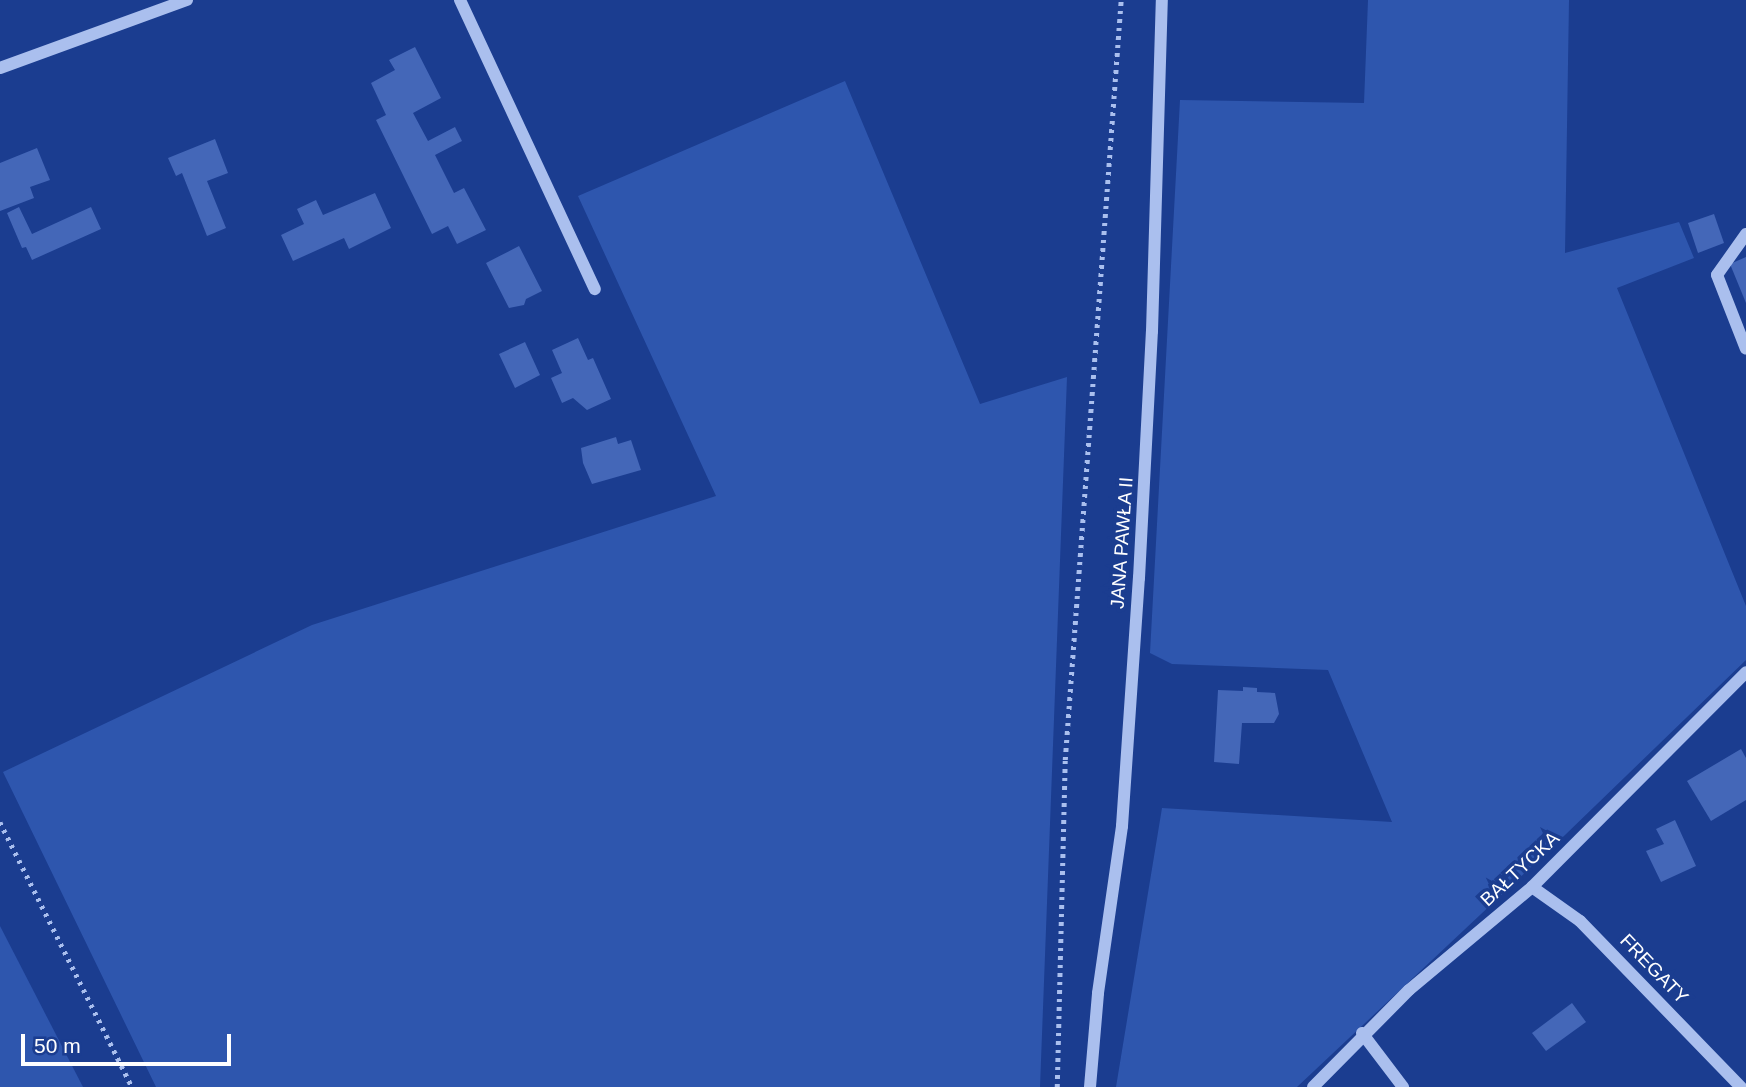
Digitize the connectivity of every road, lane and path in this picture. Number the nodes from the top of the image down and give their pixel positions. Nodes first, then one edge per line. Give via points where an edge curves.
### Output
1 (187, 0) edge
2 (460, 0) edge
3 (1121, 0) edge
4 (1162, 0) edge
5 (0, 68) edge
6 (1746, 234) edge
7 (595, 289) dead end
8 (1746, 349) edge
9 (1746, 672) edge
10 (0, 822) edge
11 (1532, 887) junction
12 (1362, 1033) junction
13 (132, 1087) edge
14 (1057, 1087) edge
15 (1090, 1087) edge
16 (1313, 1087) edge
17 (1403, 1087) edge
18 (1741, 1087) edge

1 - 5 street
2 - 7 street
3 - 14 path via 1065,760
4 - 15 street, JANA PAWŁA II via 1149,414 1138,592 1122,826
6 - 8 street via 1717,275
9 - 11 street, BAŁTYCKA
10 - 13 path
11 - 12 street, BAŁTYCKA
11 - 18 street, FREGATY via 1580,921
12 - 16 street, BAŁTYCKA
12 - 17 street

